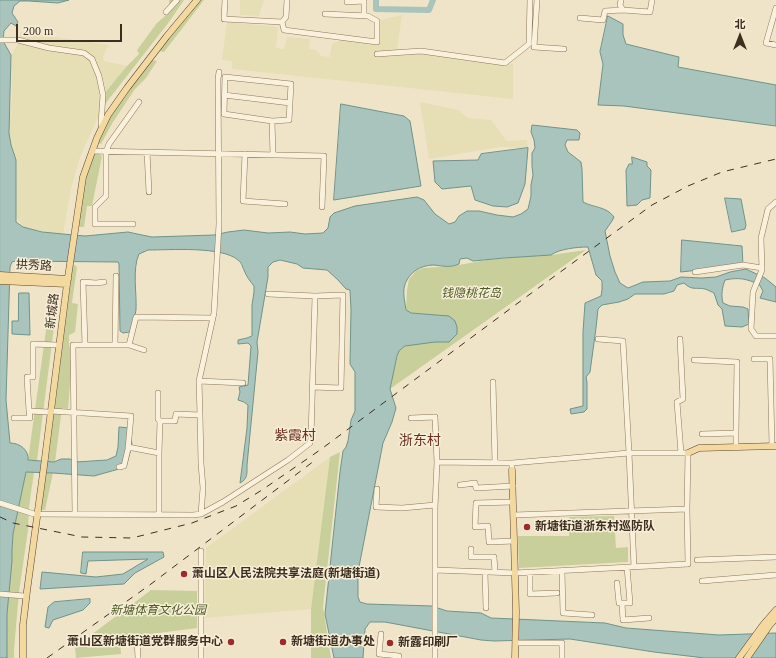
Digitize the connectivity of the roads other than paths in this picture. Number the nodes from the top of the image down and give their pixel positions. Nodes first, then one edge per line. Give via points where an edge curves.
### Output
1 (177, 0) edge
2 (194, 0) edge
3 (197, 0) edge
4 (225, 0) edge
5 (287, 0) edge
6 (347, 0) edge
7 (530, 0) edge
8 (537, 0) edge
9 (620, 0) edge
10 (652, 0) edge
11 (776, 8) edge
12 (623, 10) junction
13 (166, 12) dead end
14 (325, 14) dead end
15 (364, 15) junction
16 (580, 18) dead end
17 (282, 22) junction
18 (0, 40) edge
19 (776, 45) edge
20 (564, 49) dead end
21 (377, 54) dead end
22 (219, 72) dead end
23 (224, 94) junction
24 (139, 102) dead end
25 (290, 103) junction
26 (272, 120) junction
27 (101, 124) junction
28 (92, 151) junction
29 (106, 152) junction
30 (147, 152) junction
31 (219, 154) junction
32 (245, 154) junction
33 (273, 155) junction
34 (149, 192) dead end
35 (776, 202) edge
36 (285, 204) dead end
37 (322, 207) dead end
38 (133, 224) dead end
39 (73, 234) junction
40 (762, 268) junction
41 (695, 272) dead end
42 (0, 275) edge
43 (116, 276) dead end
44 (16, 279) junction
45 (0, 281) edge
46 (66, 281) junction
47 (104, 282) dead end
48 (268, 294) dead end
49 (315, 296) junction
50 (213, 318) junction
51 (776, 336) edge
52 (680, 339) dead end
53 (598, 340) dead end
54 (56, 345) junction
55 (85, 345) junction
56 (115, 345) junction
57 (129, 345) junction
58 (144, 350) dead end
59 (754, 359) dead end
60 (694, 360) dead end
61 (199, 381) junction
62 (493, 382) dead end
63 (243, 383) dead end
64 (313, 388) junction
65 (158, 393) dead end
66 (29, 411) junction
67 (50, 412) junction
68 (74, 412) junction
69 (200, 415) junction
70 (14, 418) dead end
71 (411, 418) dead end
72 (160, 421) junction
73 (736, 433) junction
74 (702, 434) dead end
75 (774, 446) edge
76 (128, 447) junction
77 (736, 447) junction
78 (688, 452) junction
79 (159, 453) junction
80 (629, 453) junction
81 (681, 453) junction
82 (437, 462) junction
83 (495, 463) junction
84 (512, 466) junction
85 (119, 467) dead end
86 (460, 485) dead end
87 (513, 486) junction
88 (377, 489) dead end
89 (513, 502) junction
90 (0, 503) edge
91 (435, 506) junction
92 (687, 509) junction
93 (631, 511) junction
94 (36, 514) junction
95 (74, 514) junction
96 (201, 514) junction
97 (159, 515) junction
98 (514, 516) junction
99 (514, 541) junction
100 (471, 549) dead end
101 (201, 551) dead end
102 (776, 557) edge
103 (697, 560) dead end
104 (627, 567) junction
105 (634, 567) junction
106 (435, 570) junction
107 (562, 571) junction
108 (485, 572) junction
109 (495, 572) junction
110 (530, 572) junction
111 (515, 573) junction
112 (776, 575) edge
113 (702, 581) dead end
114 (617, 583) dead end
115 (557, 593) dead end
116 (0, 594) edge
117 (24, 596) junction
118 (622, 603) junction
119 (486, 608) dead end
120 (776, 610) edge
121 (592, 615) dead end
122 (649, 618) dead end
123 (776, 618) edge
124 (766, 626) junction
125 (381, 634) dead end
126 (137, 639) dead end
127 (516, 643) junction
128 (22, 658) edge
129 (138, 658) edge
130 (201, 658) edge
131 (399, 658) edge
132 (435, 658) edge
133 (515, 658) edge
134 (562, 658) edge
135 (739, 658) edge
136 (746, 658) edge

1 - 13 street
2 - 27 main road, 新城路 via 125,86
3 - 28 main road, 新城路 via 108,115
4 - 17 street via 224,19
5 - 17 street via 286,17
6 - 15 street via 364,1
7 - 21 street via 530,44 505,63 422,51
8 - 20 street via 534,47
9 - 12 street
10 - 12 street via 650,12
11 - 19 street via 766,43
12 - 16 street via 605,11 603,20
14 - 15 street
15 - 17 street via 377,22 376,42 284,30
18 - 27 street via 18,40 84,53 92,59 100,76 103,95
22 - 31 street
23 - 25 street
23 - 25 street via 225,77 291,84
23 - 26 street via 224,114
24 - 29 street
25 - 26 street via 289,120
26 - 33 street
27 - 39 main road, 新城路 via 81,177
28 - 29 street
28 - 39 main road, 新城路
29 - 30 street
29 - 38 street via 106,196 95,207 95,224
30 - 31 street
30 - 34 street
31 - 32 street
31 - 50 street via 219,224
32 - 33 street
32 - 36 street via 243,201
33 - 37 street via 324,156
35 - 40 street via 768,209 761,238
39 - 46 main road, 新城路
40 - 41 street via 743,265
40 - 51 street via 753,292 751,328 756,336
42 - 44 main road, 拱秀路
43 - 56 street
44 - 45 main road, 拱秀路
44 - 46 main road, 拱秀路
46 - 54 main road, 新城路
46 - 67 main road, 新城路
47 - 55 street via 83,282
48 - 49 street
49 - 64 street
49 - 64 street via 343,295 341,388
50 - 57 street via 136,317
50 - 61 street
52 - 81 street via 683,399 677,402
53 - 80 street via 623,341
54 - 66 street via 33,344 34,377 27,377
54 - 67 main road, 新城路
55 - 56 street
55 - 68 street via 73,345
56 - 57 street
57 - 58 street
59 - 75 street via 770,359
60 - 73 street via 737,362
61 - 63 street
61 - 69 street
62 - 83 street
64 - 96 street via 310,443 230,498
65 - 72 street
66 - 67 street
66 - 70 street via 30,418
67 - 68 street
67 - 94 main road, 新城路
68 - 76 street via 131,416
68 - 95 street
69 - 72 street via 176,414 175,421
69 - 96 street via 203,488
71 - 82 street via 435,417
72 - 79 street
73 - 74 street
73 - 77 street
75 - 77 main road
76 - 79 street
76 - 85 street via 124,466
77 - 78 main road via 699,448
78 - 81 street
78 - 92 street
79 - 97 street
80 - 81 street
80 - 84 street
80 - 93 street
82 - 83 street
82 - 91 street
83 - 84 street
84 - 87 main road
86 - 87 street via 475,483 476,488
87 - 89 main road
88 - 91 street via 376,507
89 - 98 main road
89 - 99 street via 476,503 475,527 488,526 489,542
90 - 94 street
91 - 106 street
92 - 93 street
92 - 105 street via 688,564
93 - 98 street
93 - 105 street
94 - 95 street
94 - 117 main road, 新城路
94 - 128 main road, 新城路 via 23,625
95 - 97 street
96 - 97 street
98 - 99 main road
99 - 111 main road
100 - 109 street via 471,557 494,558
101 - 130 street
102 - 103 street
104 - 105 street
104 - 107 street
104 - 118 street via 630,603
106 - 108 street
106 - 132 street
107 - 110 street
107 - 121 street via 563,613
108 - 109 street
108 - 119 street
109 - 111 street
110 - 111 street
110 - 115 street via 530,594
111 - 127 main road
112 - 113 street
114 - 118 street via 619,603
116 - 117 street
117 - 128 main road, 新城路 via 20,625
118 - 122 street via 623,620
120 - 124 main road
123 - 124 main road
124 - 135 main road
124 - 136 main road
125 - 131 street via 379,654
126 - 129 street
127 - 133 main road
127 - 134 street via 562,643

